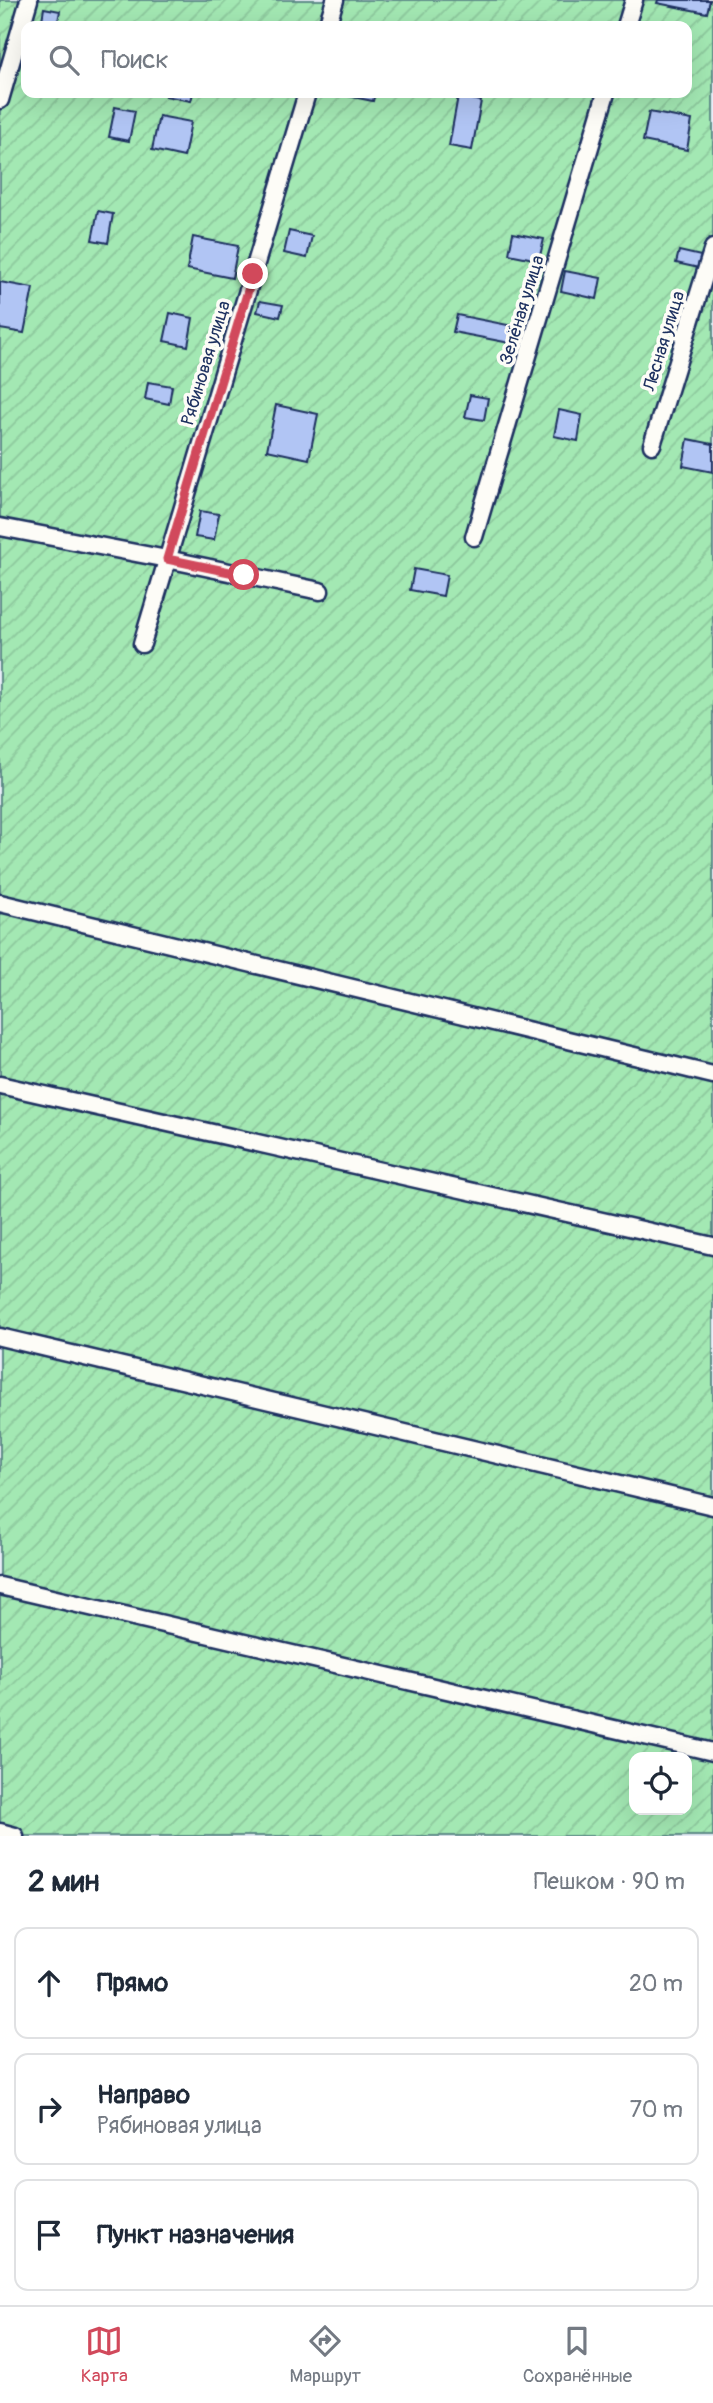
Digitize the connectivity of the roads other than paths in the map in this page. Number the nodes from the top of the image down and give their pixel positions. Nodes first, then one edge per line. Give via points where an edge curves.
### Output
1 (29, 0) edge
2 (335, 0) edge
3 (634, 0) edge
4 (23, 21) edge
5 (329, 21) edge
6 (628, 21) edge
7 (21, 28) edge
8 (305, 98) edge
9 (605, 98) edge
10 (0, 100) edge
11 (713, 248) edge
12 (652, 445) dead end
13 (0, 527) edge
14 (474, 537) dead end
15 (167, 559) junction
16 (320, 591) dead end
17 (142, 644) dead end
18 (0, 903) edge
19 (713, 1075) edge
20 (0, 1085) edge
21 (713, 1246) edge
22 (0, 1337) edge
23 (713, 1506) edge
24 (0, 1586) edge
25 (713, 1752) edge
26 (0, 1832) edge
27 (15, 1836) edge

1 - 4 lane
2 - 5 lane
3 - 6 lane
7 - 10 lane
8 - 15 lane, Рябиновая улица
9 - 14 lane, Зелёная улица
11 - 12 lane, Лесная улица
13 - 15 lane
15 - 16 lane
15 - 17 lane, Рябиновая улица
18 - 19 lane
20 - 21 lane
22 - 23 lane
24 - 25 lane
26 - 27 lane

